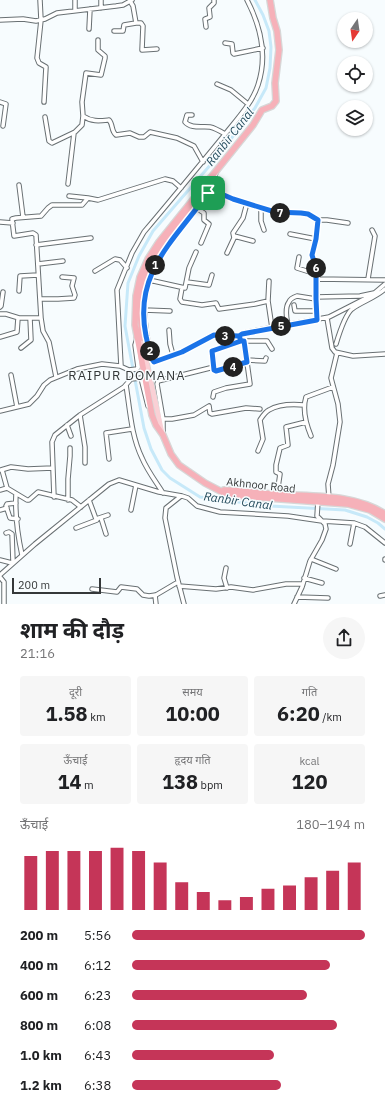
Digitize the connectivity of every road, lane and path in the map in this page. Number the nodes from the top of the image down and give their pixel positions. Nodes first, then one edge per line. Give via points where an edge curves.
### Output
1 (40, 0) edge
2 (75, 0) edge
3 (101, 0) edge
4 (131, 0) edge
5 (214, 0) edge
6 (246, 0) edge
7 (270, 0) edge
8 (101, 8) junction
9 (90, 9) junction
10 (75, 10) junction
11 (0, 20) edge
12 (41, 20) junction
13 (136, 23) junction
14 (206, 27) dead end
15 (89, 29) dead end
16 (114, 31) dead end
17 (98, 40) dead end
18 (225, 44) dead end
19 (263, 48) junction
20 (157, 49) dead end
21 (218, 84) dead end
22 (0, 102) edge
23 (44, 102) dead end
24 (248, 104) junction
25 (192, 115) dead end
26 (83, 116) junction
27 (45, 117) dead end
28 (2, 126) dead end
29 (74, 133) junction
30 (225, 134) junction
31 (203, 162) junction
32 (216, 171) junction
33 (68, 184) dead end
34 (19, 185) dead end
35 (181, 188) junction
36 (210, 189) junction
37 (69, 196) dead end
38 (88, 198) junction
39 (246, 203) junction
40 (196, 208) junction
41 (261, 208) junction
42 (22, 218) junction
43 (318, 220) junction
44 (0, 222) edge
45 (12, 223) junction
46 (348, 223) dead end
47 (264, 230) dead end
48 (372, 230) dead end
49 (290, 234) dead end
50 (234, 236) junction
51 (91, 238) dead end
52 (316, 239) junction
53 (253, 241) dead end
54 (201, 243) dead end
55 (36, 246) junction
56 (196, 252) dead end
57 (227, 253) dead end
58 (299, 257) dead end
59 (63, 261) dead end
60 (38, 264) junction
61 (127, 268) junction
62 (95, 271) dead end
63 (316, 274) junction
64 (38, 275) junction
65 (212, 275) dead end
66 (62, 277) dead end
67 (316, 279) junction
68 (368, 279) junction
69 (149, 280) junction
70 (385, 280) edge
71 (269, 281) dead end
72 (187, 282) junction
73 (385, 284) edge
74 (182, 288) junction
75 (385, 289) edge
76 (19, 291) dead end
77 (2, 292) dead end
78 (375, 293) junction
79 (316, 298) junction
80 (40, 299) junction
81 (268, 301) junction
82 (294, 305) dead end
83 (0, 307) edge
84 (144, 310) junction
85 (170, 311) dead end
86 (316, 311) junction
87 (0, 314) edge
88 (18, 318) junction
89 (30, 318) junction
90 (41, 318) junction
91 (327, 318) junction
92 (317, 320) junction
93 (289, 325) junction
94 (272, 328) junction
95 (169, 330) dead end
96 (239, 336) junction
97 (0, 337) edge
98 (139, 337) junction
99 (243, 341) junction
100 (336, 344) dead end
101 (21, 348) dead end
102 (272, 349) dead end
103 (337, 353) junction
104 (385, 354) edge
105 (173, 355) junction
106 (266, 358) dead end
107 (247, 361) junction
108 (121, 366) junction
109 (140, 367) junction
110 (214, 367) junction
111 (11, 375) dead end
112 (56, 377) junction
113 (126, 385) junction
114 (333, 388) junction
115 (213, 397) dead end
116 (304, 405) junction
117 (17, 407) junction
118 (260, 409) dead end
119 (0, 411) edge
120 (151, 412) junction
121 (80, 415) junction
122 (163, 419) junction
123 (306, 422) junction
124 (67, 425) junction
125 (132, 429) junction
126 (163, 435) junction
127 (71, 436) dead end
128 (311, 436) dead end
129 (70, 448) dead end
130 (258, 451) dead end
131 (109, 459) dead end
132 (85, 463) dead end
133 (53, 468) junction
134 (1, 470) edge
135 (136, 485) junction
136 (7, 488) junction
137 (0, 490) edge
138 (220, 491) junction
139 (163, 493) junction
140 (16, 494) junction
141 (277, 494) junction
142 (181, 496) junction
143 (54, 497) junction
144 (329, 498) junction
145 (68, 500) junction
146 (89, 500) junction
147 (16, 503) junction
148 (318, 503) junction
149 (80, 507) junction
150 (6, 508) junction
151 (0, 510) edge
152 (131, 510) dead end
153 (385, 514) edge
154 (108, 515) dead end
155 (101, 518) junction
156 (18, 519) junction
157 (385, 519) edge
158 (97, 520) junction
159 (322, 521) junction
160 (354, 523) junction
161 (76, 528) dead end
162 (6, 533) dead end
163 (106, 534) dead end
164 (385, 543) edge
165 (350, 544) dead end
166 (22, 555) junction
167 (311, 558) junction
168 (0, 560) edge
169 (13, 562) junction
170 (226, 568) dead end
171 (336, 569) dead end
172 (0, 576) edge
173 (304, 578) junction
174 (322, 583) dead end
175 (179, 584) junction
176 (303, 584) junction
177 (226, 588) junction
178 (92, 589) dead end
179 (155, 595) junction
180 (380, 596) dead end
181 (385, 596) edge
182 (297, 597) junction
183 (328, 598) dead end
184 (4, 604) edge
185 (156, 604) edge
186 (184, 604) edge
187 (294, 604) edge

1 - 12 street
2 - 10 street
3 - 8 street
4 - 8 street via 123,5
4 - 13 street
5 - 14 street via 209,8 210,17 205,19
6 - 19 street via 258,26
7 - 32 highway, Akhnoor Road via 279,50 275,83 276,101 272,106 262,110
8 - 9 street
9 - 10 street
9 - 15 street
10 - 12 street via 57,13
11 - 12 street
12 - 23 street via 37,58 39,64 46,67
13 - 16 street via 124,25 123,31
13 - 20 street via 142,24 142,50
17 - 26 street via 98,50 105,58 101,75 86,73
18 - 19 street via 232,44 234,54
19 - 24 street via 258,84
21 - 24 street via 231,90
22 - 28 street via 6,104
24 - 30 street
25 - 30 street via 187,116 187,124 211,127
26 - 29 street via 82,125
26 - 31 street via 97,121 109,120 116,135 130,133 144,138 150,132 177,138 194,146
27 - 29 street via 49,142
29 - 33 street
30 - 31 street
31 - 35 street
32 - 36 street
32 - 98 highway, Akhnoor Road via 159,242 145,265 140,277 134,314
34 - 42 street
35 - 38 street via 173,181 165,180 98,200
35 - 61 street via 144,232
36 - 39 street
36 - 40 street
37 - 38 street
38 - 42 street via 82,205 52,205 41,216
39 - 41 street
39 - 50 street via 243,218 233,233
40 - 54 street via 204,214 204,220 208,224
40 - 69 street via 166,246
41 - 43 street via 278,213 306,214
41 - 47 street
42 - 45 street via 13,219
43 - 46 street
43 - 52 street
44 - 45 street
45 - 55 street via 13,235 34,233
48 - 68 street via 375,236
49 - 52 street
50 - 53 street
50 - 57 street
51 - 55 street
52 - 63 street via 312,255
55 - 60 street
56 - 72 street via 189,268
58 - 63 street via 297,268
59 - 60 street
60 - 64 street
61 - 62 street via 120,260 115,259
61 - 108 street via 118,290
63 - 67 street
64 - 76 street via 20,276
64 - 80 street
65 - 72 street via 210,285
66 - 80 street via 74,278 74,298
67 - 68 street
67 - 79 street
68 - 70 street
69 - 74 street
69 - 84 street
71 - 81 street
72 - 74 street via 185,288
73 - 78 street
74 - 81 street via 182,302 199,305 216,302 219,309
75 - 100 street via 351,310
77 - 83 street
78 - 79 street
78 - 91 street
79 - 86 street
79 - 93 street via 297,296 289,301
80 - 90 street
81 - 94 street
82 - 86 street via 295,311
84 - 85 street
84 - 105 street via 145,330 152,361 156,362
86 - 92 street
87 - 88 street
88 - 89 street
88 - 97 street via 17,332
89 - 90 street
89 - 101 street via 31,340
90 - 112 street
91 - 92 street
91 - 103 street via 332,350
92 - 93 street
93 - 94 street
94 - 96 street
95 - 105 street
96 - 99 street
96 - 105 street via 214,335
98 - 109 highway, Akhnoor Road
98 - 126 main road
99 - 102 street via 267,341
99 - 107 street
99 - 110 street via 212,351
103 - 104 street via 357,356
103 - 114 street via 331,375
106 - 107 street via 265,361
107 - 110 street via 216,371
107 - 115 street via 250,384 214,392
108 - 109 street via 130,370
108 - 112 street via 99,364
109 - 120 highway, Akhnoor Road via 146,380
110 - 122 street via 158,381
111 - 117 street
112 - 117 street via 47,382 29,404
113 - 120 street via 132,379 141,379
113 - 121 street
113 - 125 street
114 - 116 street via 307,396
114 - 144 street via 340,422 328,484
116 - 123 street
116 - 130 street via 290,404 266,412 260,420 263,439
117 - 119 street
118 - 122 street via 246,408 212,414 208,406 192,415
120 - 126 highway, Akhnoor Road
121 - 124 street
121 - 132 street
122 - 126 street
123 - 128 street
123 - 141 street via 286,427 288,444 280,448 276,465 276,471 280,474
124 - 127 street
124 - 133 street via 52,440
125 - 131 street via 106,433
125 - 139 street via 143,460
126 - 138 highway, Akhnoor Road via 171,454 182,468
129 - 145 street
133 - 134 street via 11,467
133 - 143 street
134 - 136 street
135 - 139 street
135 - 146 street via 115,481
135 - 152 street
136 - 137 street
136 - 140 street
138 - 141 highway
138 - 148 highway, Akhnoor Road via 242,496
139 - 142 street
140 - 143 street via 28,500 37,492
140 - 147 street
141 - 144 highway
142 - 159 street via 188,498 197,506 220,512
142 - 175 street via 168,506 165,514
143 - 145 street
144 - 153 highway via 363,503
145 - 149 street via 74,501
146 - 149 street
146 - 158 street
147 - 150 street via 6,505
147 - 156 street
148 - 157 highway, Akhnoor Road via 348,504 365,508
148 - 159 street via 317,514
149 - 166 street
150 - 151 street
150 - 156 street via 10,518
154 - 155 street
155 - 158 street
155 - 163 street
156 - 166 street
158 - 161 street
159 - 160 street
159 - 167 street via 326,527 324,534
160 - 164 street
160 - 165 street
162 - 169 street via 12,534
166 - 169 street
167 - 171 street
167 - 173 street
168 - 169 street
169 - 172 street
170 - 177 street
172 - 184 street via 4,582
173 - 174 street
173 - 176 street
175 - 177 street
175 - 179 street
175 - 186 street
176 - 177 street via 286,584 253,590
176 - 182 street
178 - 179 street via 117,592 124,586 137,589 142,595
179 - 185 street
180 - 181 street
182 - 183 street
182 - 187 street

